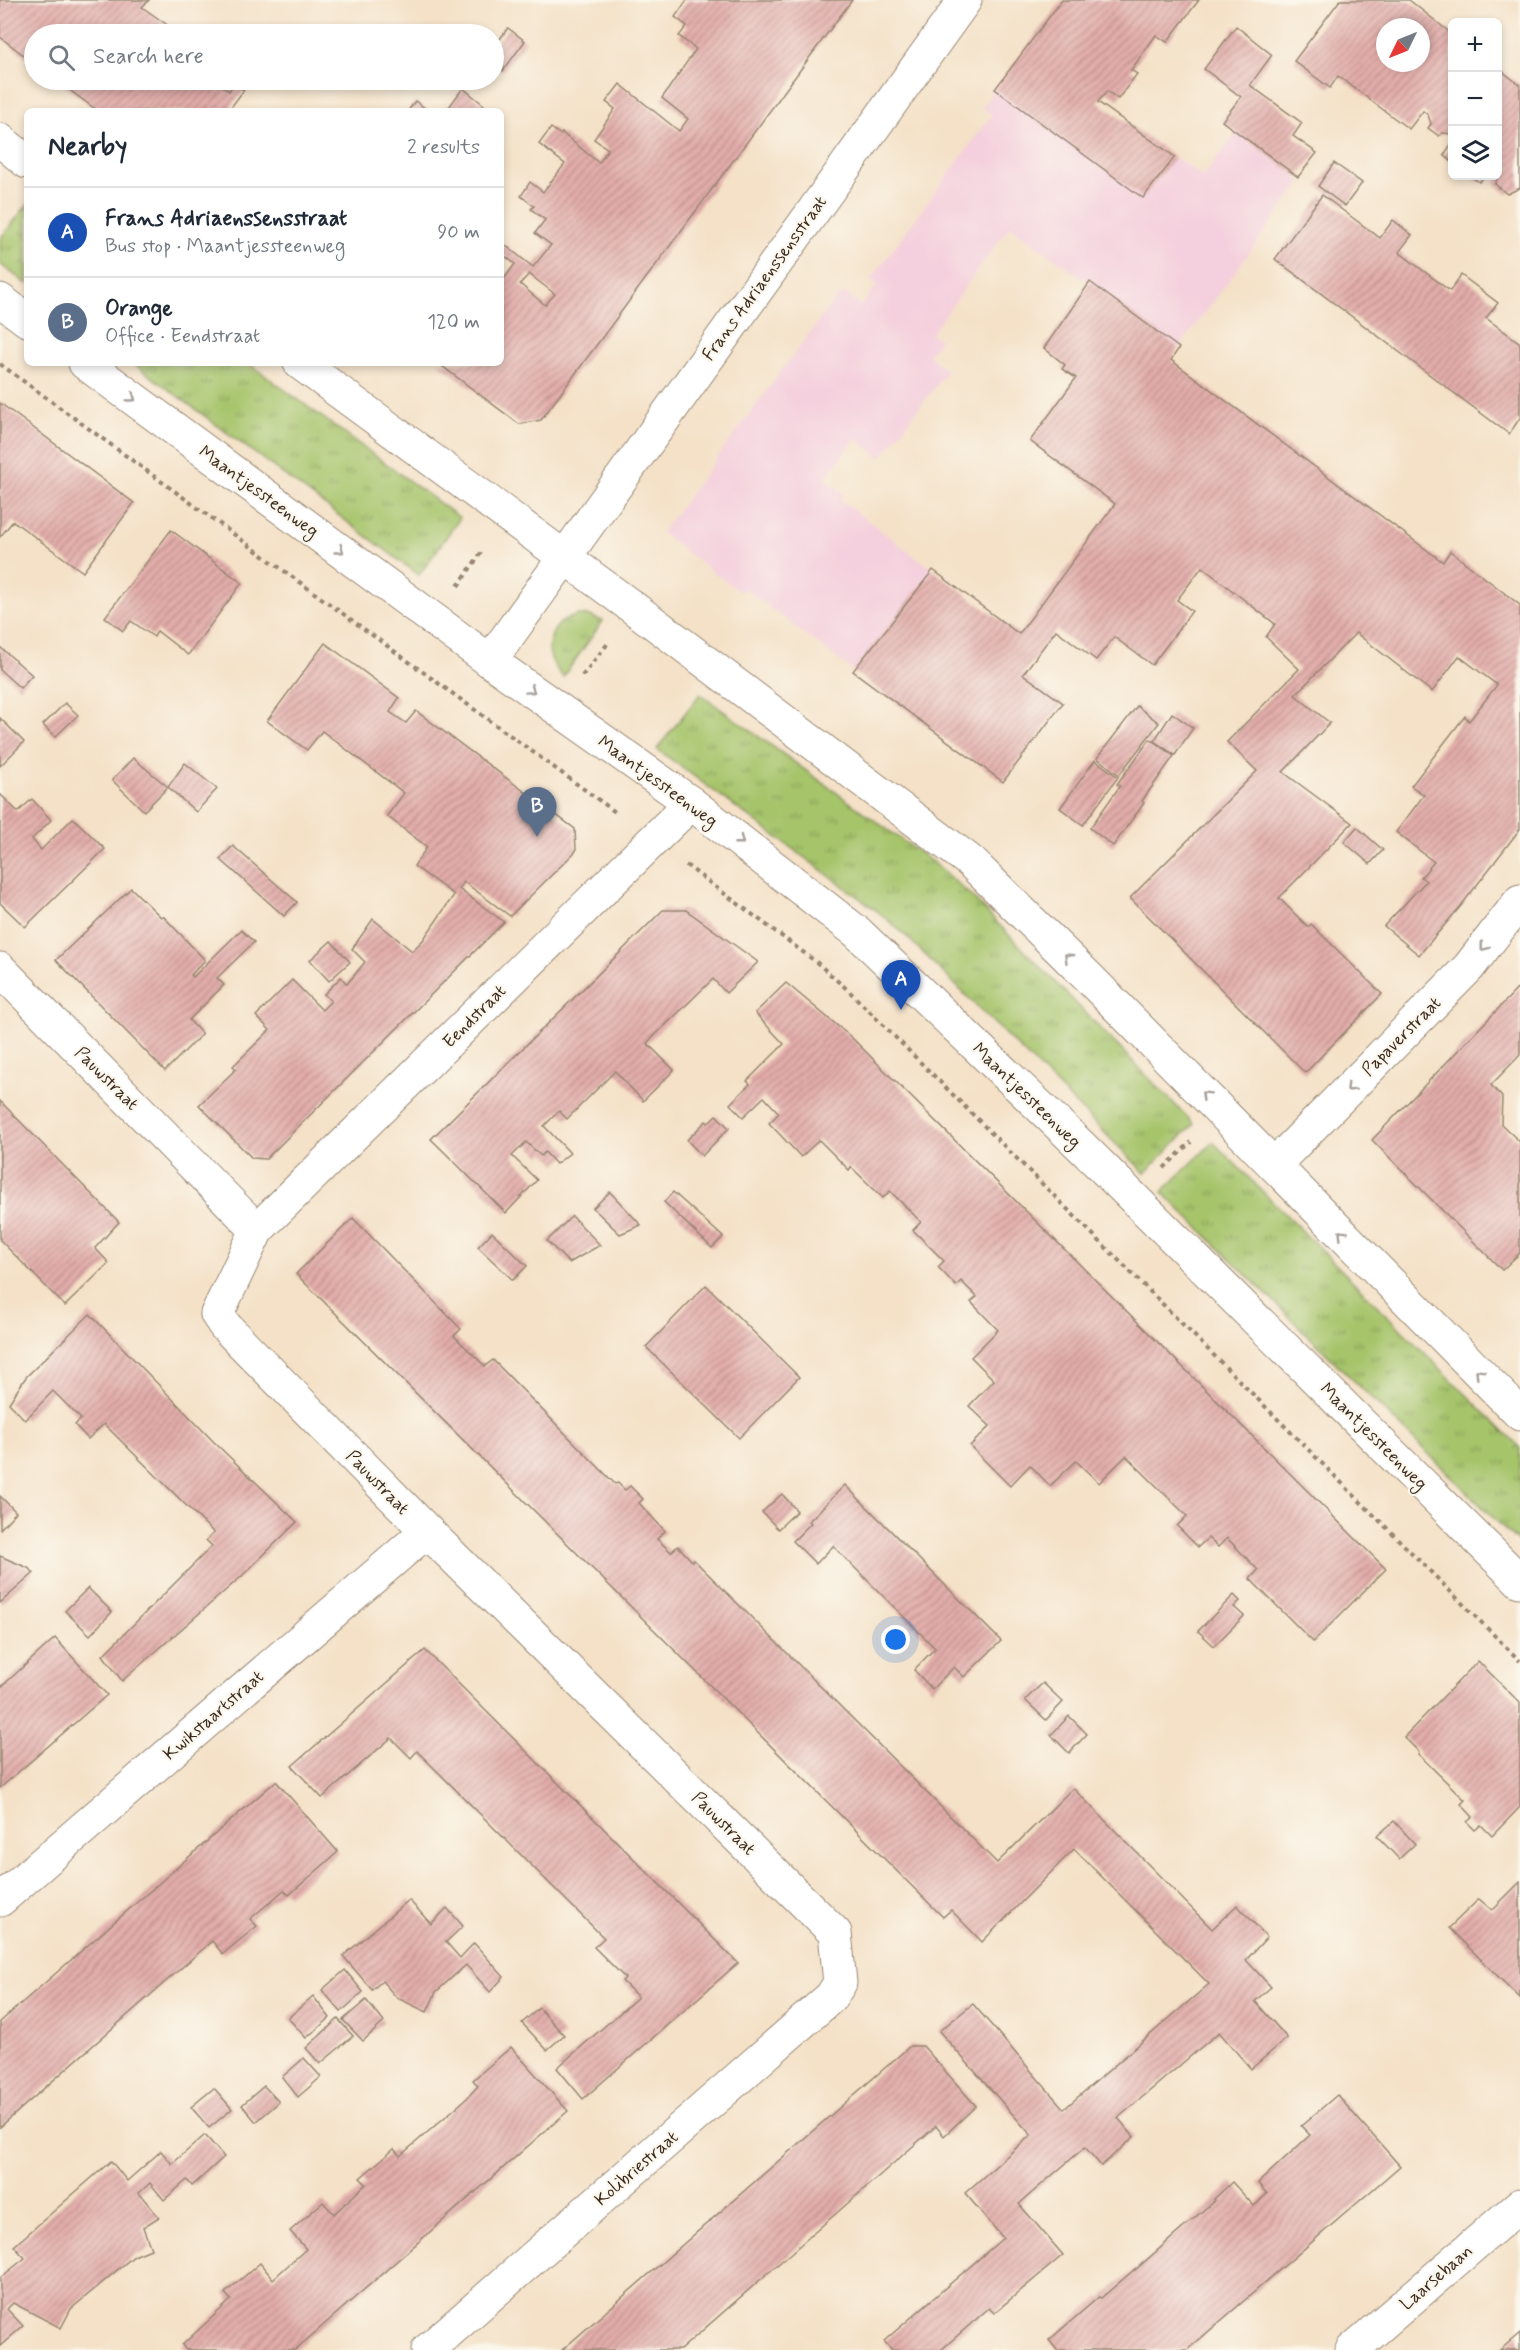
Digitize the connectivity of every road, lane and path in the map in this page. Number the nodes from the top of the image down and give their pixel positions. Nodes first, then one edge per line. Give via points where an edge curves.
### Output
1 (965, 0) edge
2 (0, 140) edge
3 (24, 160) edge
4 (0, 300) edge
5 (24, 318) edge
6 (0, 364) edge
7 (89, 366) edge
8 (304, 366) edge
9 (564, 557) junction
10 (490, 661) junction
11 (691, 802) junction
12 (653, 840) junction
13 (1520, 901) edge
14 (0, 969) edge
15 (1222, 1112) junction
16 (1274, 1165) junction
17 (1133, 1198) junction
18 (257, 1230) junction
19 (1520, 1414) edge
20 (426, 1531) junction
21 (1520, 1581) edge
22 (1520, 1661) edge
23 (0, 1900) edge
24 (840, 1983) joint
25 (1520, 2205) edge
26 (428, 2350) edge
27 (1352, 2350) edge

1 - 9 street, Frans Adriaenssensstraat
2 - 3 street
4 - 5 street
6 - 12 path
7 -> 10 street, Maantjessteenweg
8 - 9 street
9 - 10 street
15 -> 9 street via 971,862
10 -> 11 street, Maantjessteenweg
11 - 12 street, Eendstraat
11 -> 17 street, Maantjessteenweg via 857,932
12 - 18 street, Eendstraat
12 - 22 path via 849,991
13 -> 16 street, Papaverstraat via 1469,967
14 - 18 street, Pauwstraat
15 - 16 street
15 - 17 path
19 -> 16 street
17 - 21 street, Maantjessteenweg
18 - 20 street, Pauwstraat via 217,1314
20 - 23 street, Kwikstaartstraat
20 - 24 street, Pauwstraat via 836,1933
24 - 26 street, Kolibriestraat via 831,1997
25 - 27 street, Laarsebaan

